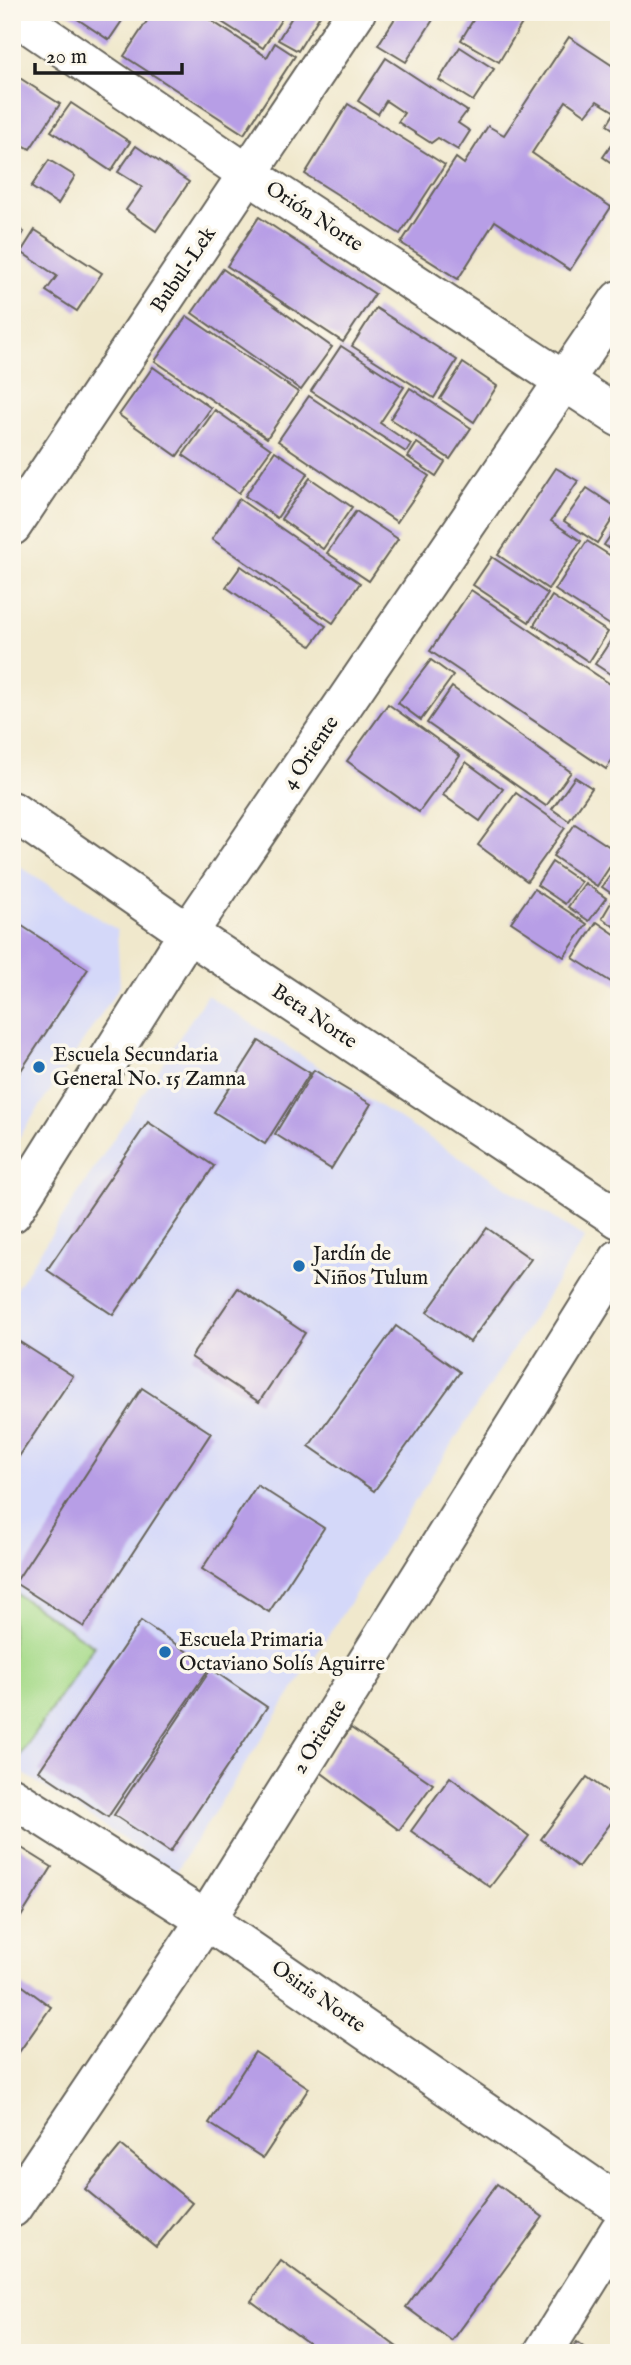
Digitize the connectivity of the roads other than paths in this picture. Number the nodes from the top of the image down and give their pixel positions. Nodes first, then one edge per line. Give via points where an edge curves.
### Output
1 (356, 12) edge
2 (12, 13) edge
3 (248, 174) junction
4 (619, 300) edge
5 (564, 382) junction
6 (619, 417) edge
7 (12, 526) edge
8 (12, 811) edge
9 (188, 933) junction
10 (12, 1213) edge
11 (619, 1219) edge
12 (619, 1259) edge
13 (12, 1797) edge
14 (206, 1920) junction
15 (619, 2205) edge
16 (12, 2208) edge
17 (619, 2231) edge
18 (544, 2353) edge

1 - 3 street, Bubul-Lek
2 - 3 street, Orión Norte
3 - 5 street, Orión Norte
3 - 7 street, Bubul-Lek
4 - 5 street, 4 Oriente
5 - 6 street, Orión Norte
5 - 9 street, 4 Oriente
8 - 9 street, Beta Norte
9 - 10 street, 4 Oriente
9 - 11 street, Beta Norte
12 - 14 street, 2 Oriente
13 - 14 street, Osiris Norte
14 - 15 street, Osiris Norte
14 - 16 street, 2 Oriente
17 - 18 street

